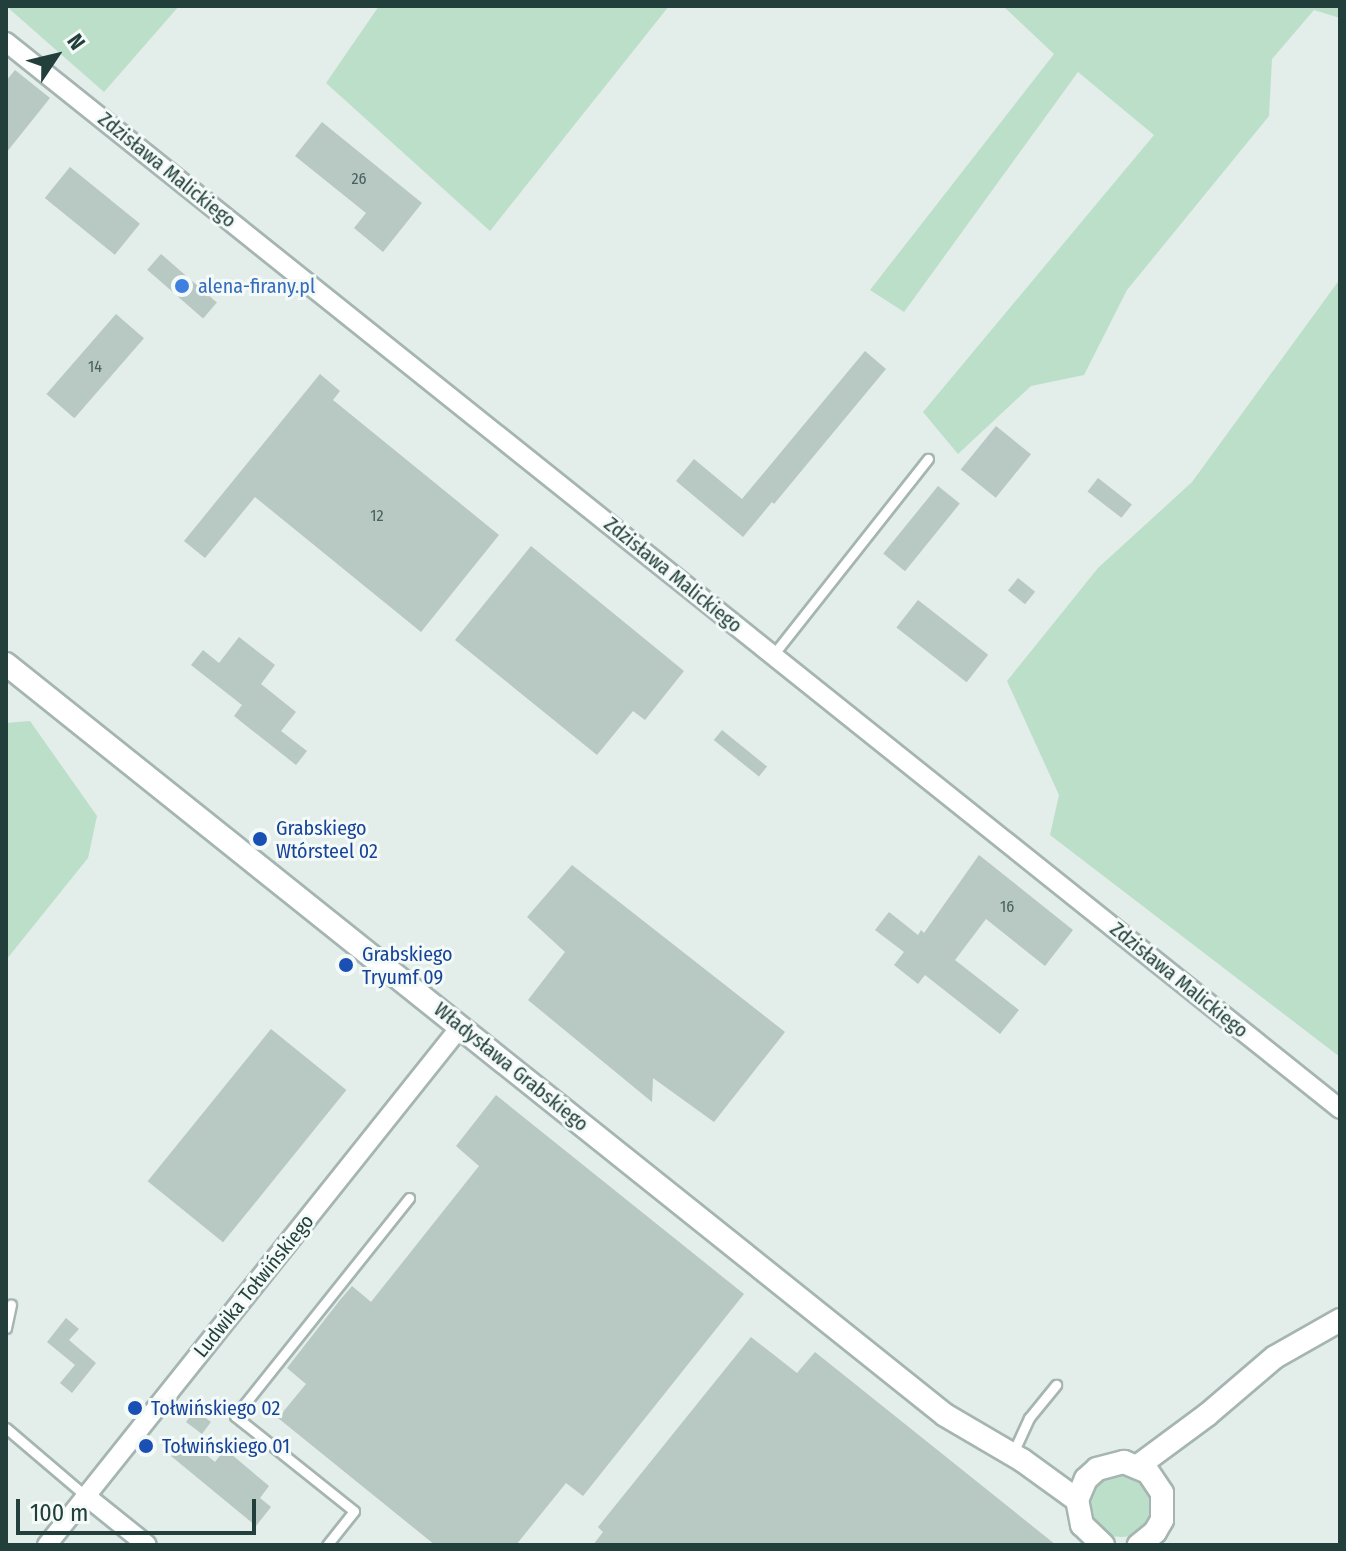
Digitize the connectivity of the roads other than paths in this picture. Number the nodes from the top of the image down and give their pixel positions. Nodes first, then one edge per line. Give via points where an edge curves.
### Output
1 (6, 42) edge
2 (928, 459) dead end
3 (773, 655) junction
4 (6, 664) edge
5 (461, 1026) junction
6 (1340, 1109) edge
7 (409, 1198) dead end
8 (11, 1305) dead end
9 (1340, 1320) edge
10 (6, 1328) edge
11 (1056, 1385) dead end
12 (1207, 1415) junction
13 (6, 1428) edge
14 (1017, 1457) junction
15 (1138, 1466) junction
16 (1086, 1479) junction
17 (1156, 1481) junction
18 (86, 1496) junction
19 (1077, 1500) junction
20 (1152, 1541) edge
21 (47, 1545) edge
22 (147, 1545) edge
23 (327, 1545) edge
24 (1103, 1545) edge

1 - 3 street, Zdzisława Malickiego
2 - 3 lane
3 - 6 street, Zdzisława Malickiego
4 - 5 street, Władysława Grabskiego
5 - 14 street, Władysława Grabskiego via 945,1415
5 - 18 street, Ludwika Tołwińskiego
7 - 23 lane via 235,1416 354,1511
8 - 10 lane
9 - 12 street via 1275,1357
11 - 14 lane via 1029,1418
12 - 15 street
12 - 17 street
13 - 18 lane
14 - 16 street, Władysława Grabskiego
14 - 19 street, Władysława Grabskiego
15 - 16 street via 1110,1463
15 - 17 street
16 - 19 street
17 - 20 street via 1164,1507
18 - 21 street, Ludwika Tołwińskiego
18 - 22 street
19 - 24 street via 1082,1525

